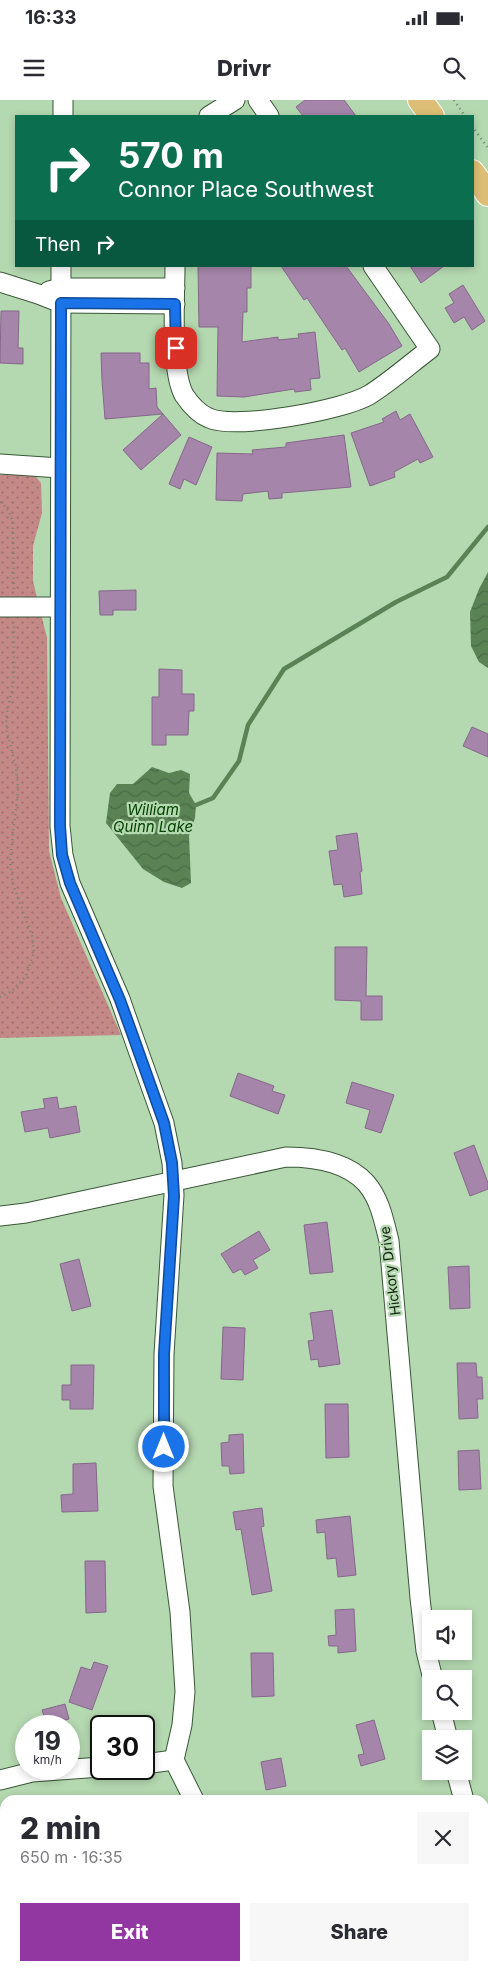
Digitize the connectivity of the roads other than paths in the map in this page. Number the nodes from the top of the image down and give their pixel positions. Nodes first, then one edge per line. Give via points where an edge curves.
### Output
1 (63, 100) edge
2 (235, 100) edge
3 (258, 100) edge
4 (420, 100) edge
5 (63, 115) edge
6 (211, 115) edge
7 (268, 115) edge
8 (431, 115) edge
9 (474, 175) edge
10 (488, 194) edge
11 (60, 267) edge
12 (175, 267) edge
13 (373, 267) edge
14 (0, 282) edge
15 (61, 296) junction
16 (175, 296) junction
17 (0, 464) edge
18 (60, 468) junction
19 (9, 607) edge
20 (60, 607) junction
21 (174, 1182) junction
22 (0, 1216) edge
23 (431, 1670) edge
24 (174, 1760) junction
25 (155, 1763) edge
26 (90, 1768) edge
27 (0, 1780) edge
28 (458, 1780) edge
29 (192, 1795) edge
30 (463, 1795) edge

1 - 5 street
2 - 6 street
3 - 7 street
4 - 8 main road
9 - 10 main road
11 - 15 street
12 - 16 street
13 - 16 street via 430,349 369,395 350,404 252,422 209,418 184,394 176,366
14 - 15 street via 38,294
15 - 16 street
15 - 18 street
17 - 18 street
18 - 20 street
19 - 20 street
20 - 21 street via 62,855 70,883 120,1000 164,1123
21 - 22 street, Hickory Drive
21 - 23 street, Hickory Drive via 229,1168 286,1158 309,1158 330,1162 350,1172 365,1182 375,1197 389,1241 420,1598
21 - 24 street via 164,1354 163,1486 180,1612 185,1692
24 - 25 street
24 - 29 street
26 - 27 street via 32,1772
28 - 30 street

